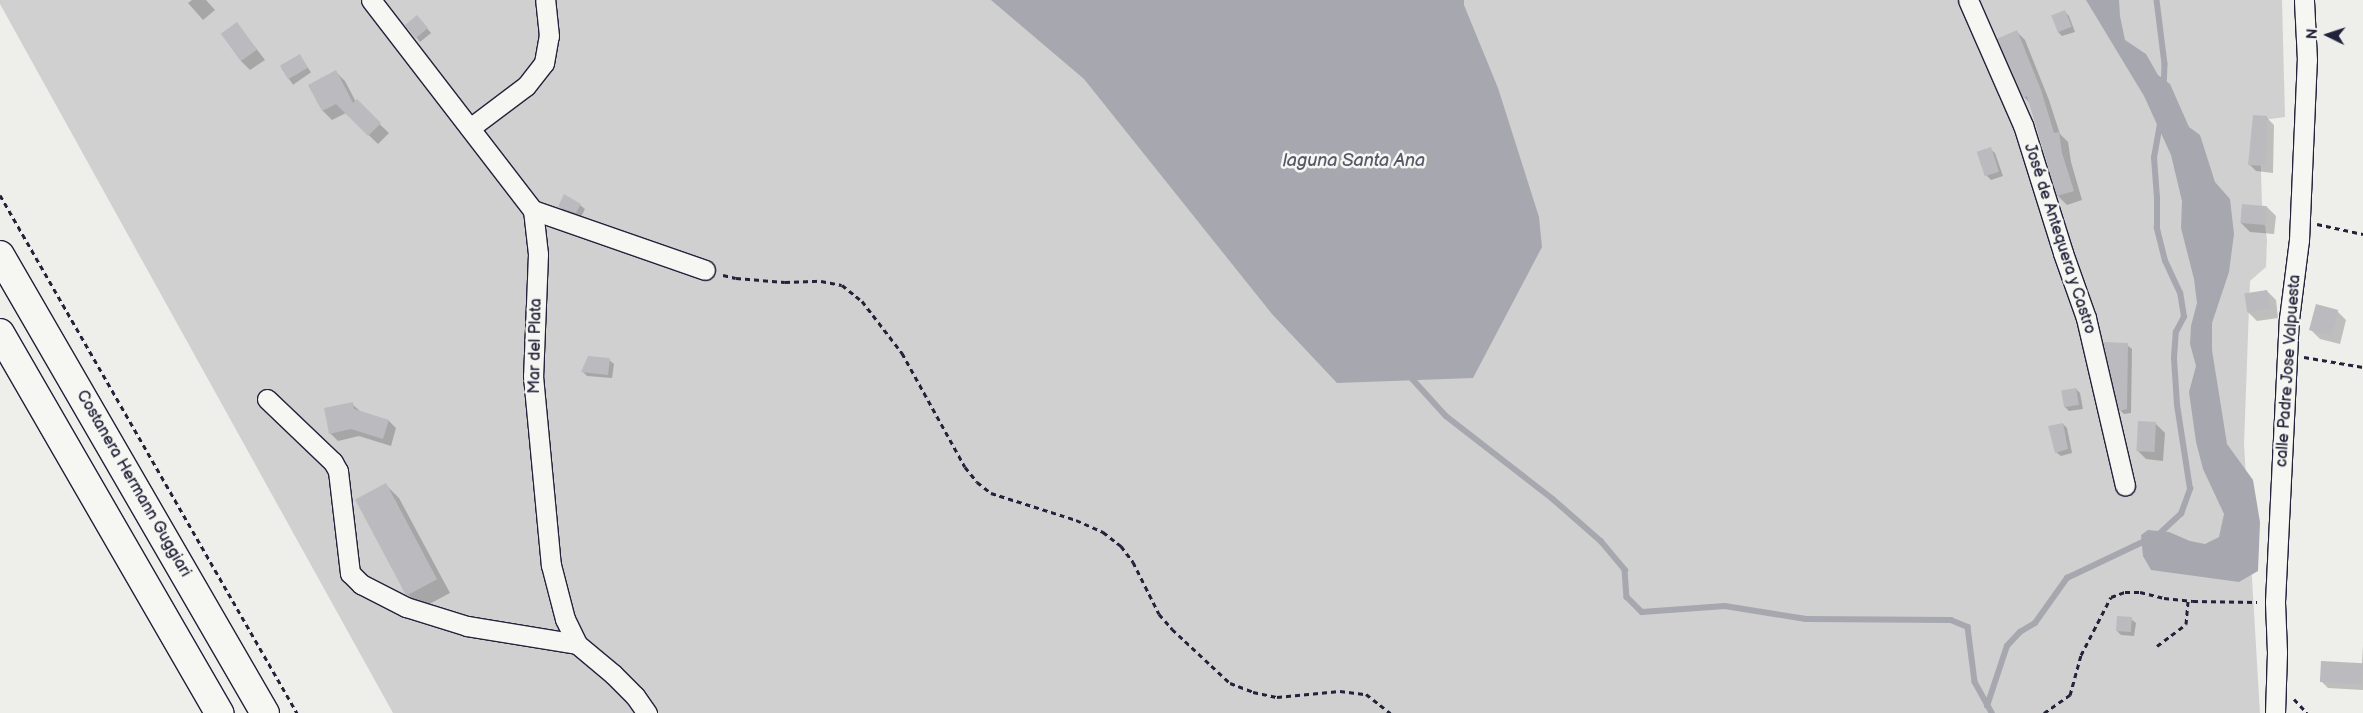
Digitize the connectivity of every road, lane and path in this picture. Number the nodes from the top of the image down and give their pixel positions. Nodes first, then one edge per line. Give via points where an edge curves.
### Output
1 (371, 0) edge
2 (545, 0) edge
3 (1968, 0) edge
4 (2304, 0) edge
5 (470, 128) junction
6 (0, 195) edge
7 (533, 210) junction
8 (2300, 218) junction
9 (2363, 234) edge
10 (0, 255) edge
11 (705, 270) joint
12 (0, 333) edge
13 (2288, 355) junction
14 (2363, 367) edge
15 (266, 399) dead end
16 (2125, 486) dead end
17 (2188, 600) junction
18 (2275, 602) junction
19 (577, 644) junction
20 (2157, 646) dead end
21 (219, 713) edge
22 (266, 713) edge
23 (297, 713) edge
24 (647, 713) edge
25 (1390, 713) edge
26 (2044, 713) edge
27 (2276, 713) edge

1 - 5 street
2 - 5 street via 550,36 544,63 526,86
3 - 16 street, José de Antequera y Castro via 2023,125 2062,253 2086,318
4 - 8 street, calle Padre Jose Valpuesta via 2307,60
5 - 7 street
6 - 23 path
7 - 11 street
7 - 19 street, Mar del Plata via 538,254 533,376 551,565 565,619
8 - 9 path
8 - 13 street, calle Padre Jose Valpuesta
10 - 22 highway, Costanera Hermann Guggiari
11 - 25 path via 736,278 821,281 842,285 862,301 902,353 965,467 977,482 992,493 1076,520 1103,532 1121,546 1134,562 1159,614 1230,683 1277,697 1340,690 1366,694
12 - 21 highway
13 - 14 path
13 - 18 street, calle Padre Jose Valpuesta
15 - 19 street via 333,462 338,471 350,573 361,584 406,607 467,626
17 - 18 path
17 - 20 path via 2186,624
17 - 26 path via 2140,592 2125,592 2111,597 2081,654 2070,695
18 - 27 street, calle Padre Jose Valpuesta
19 - 24 street, Mar del Plata via 619,680

